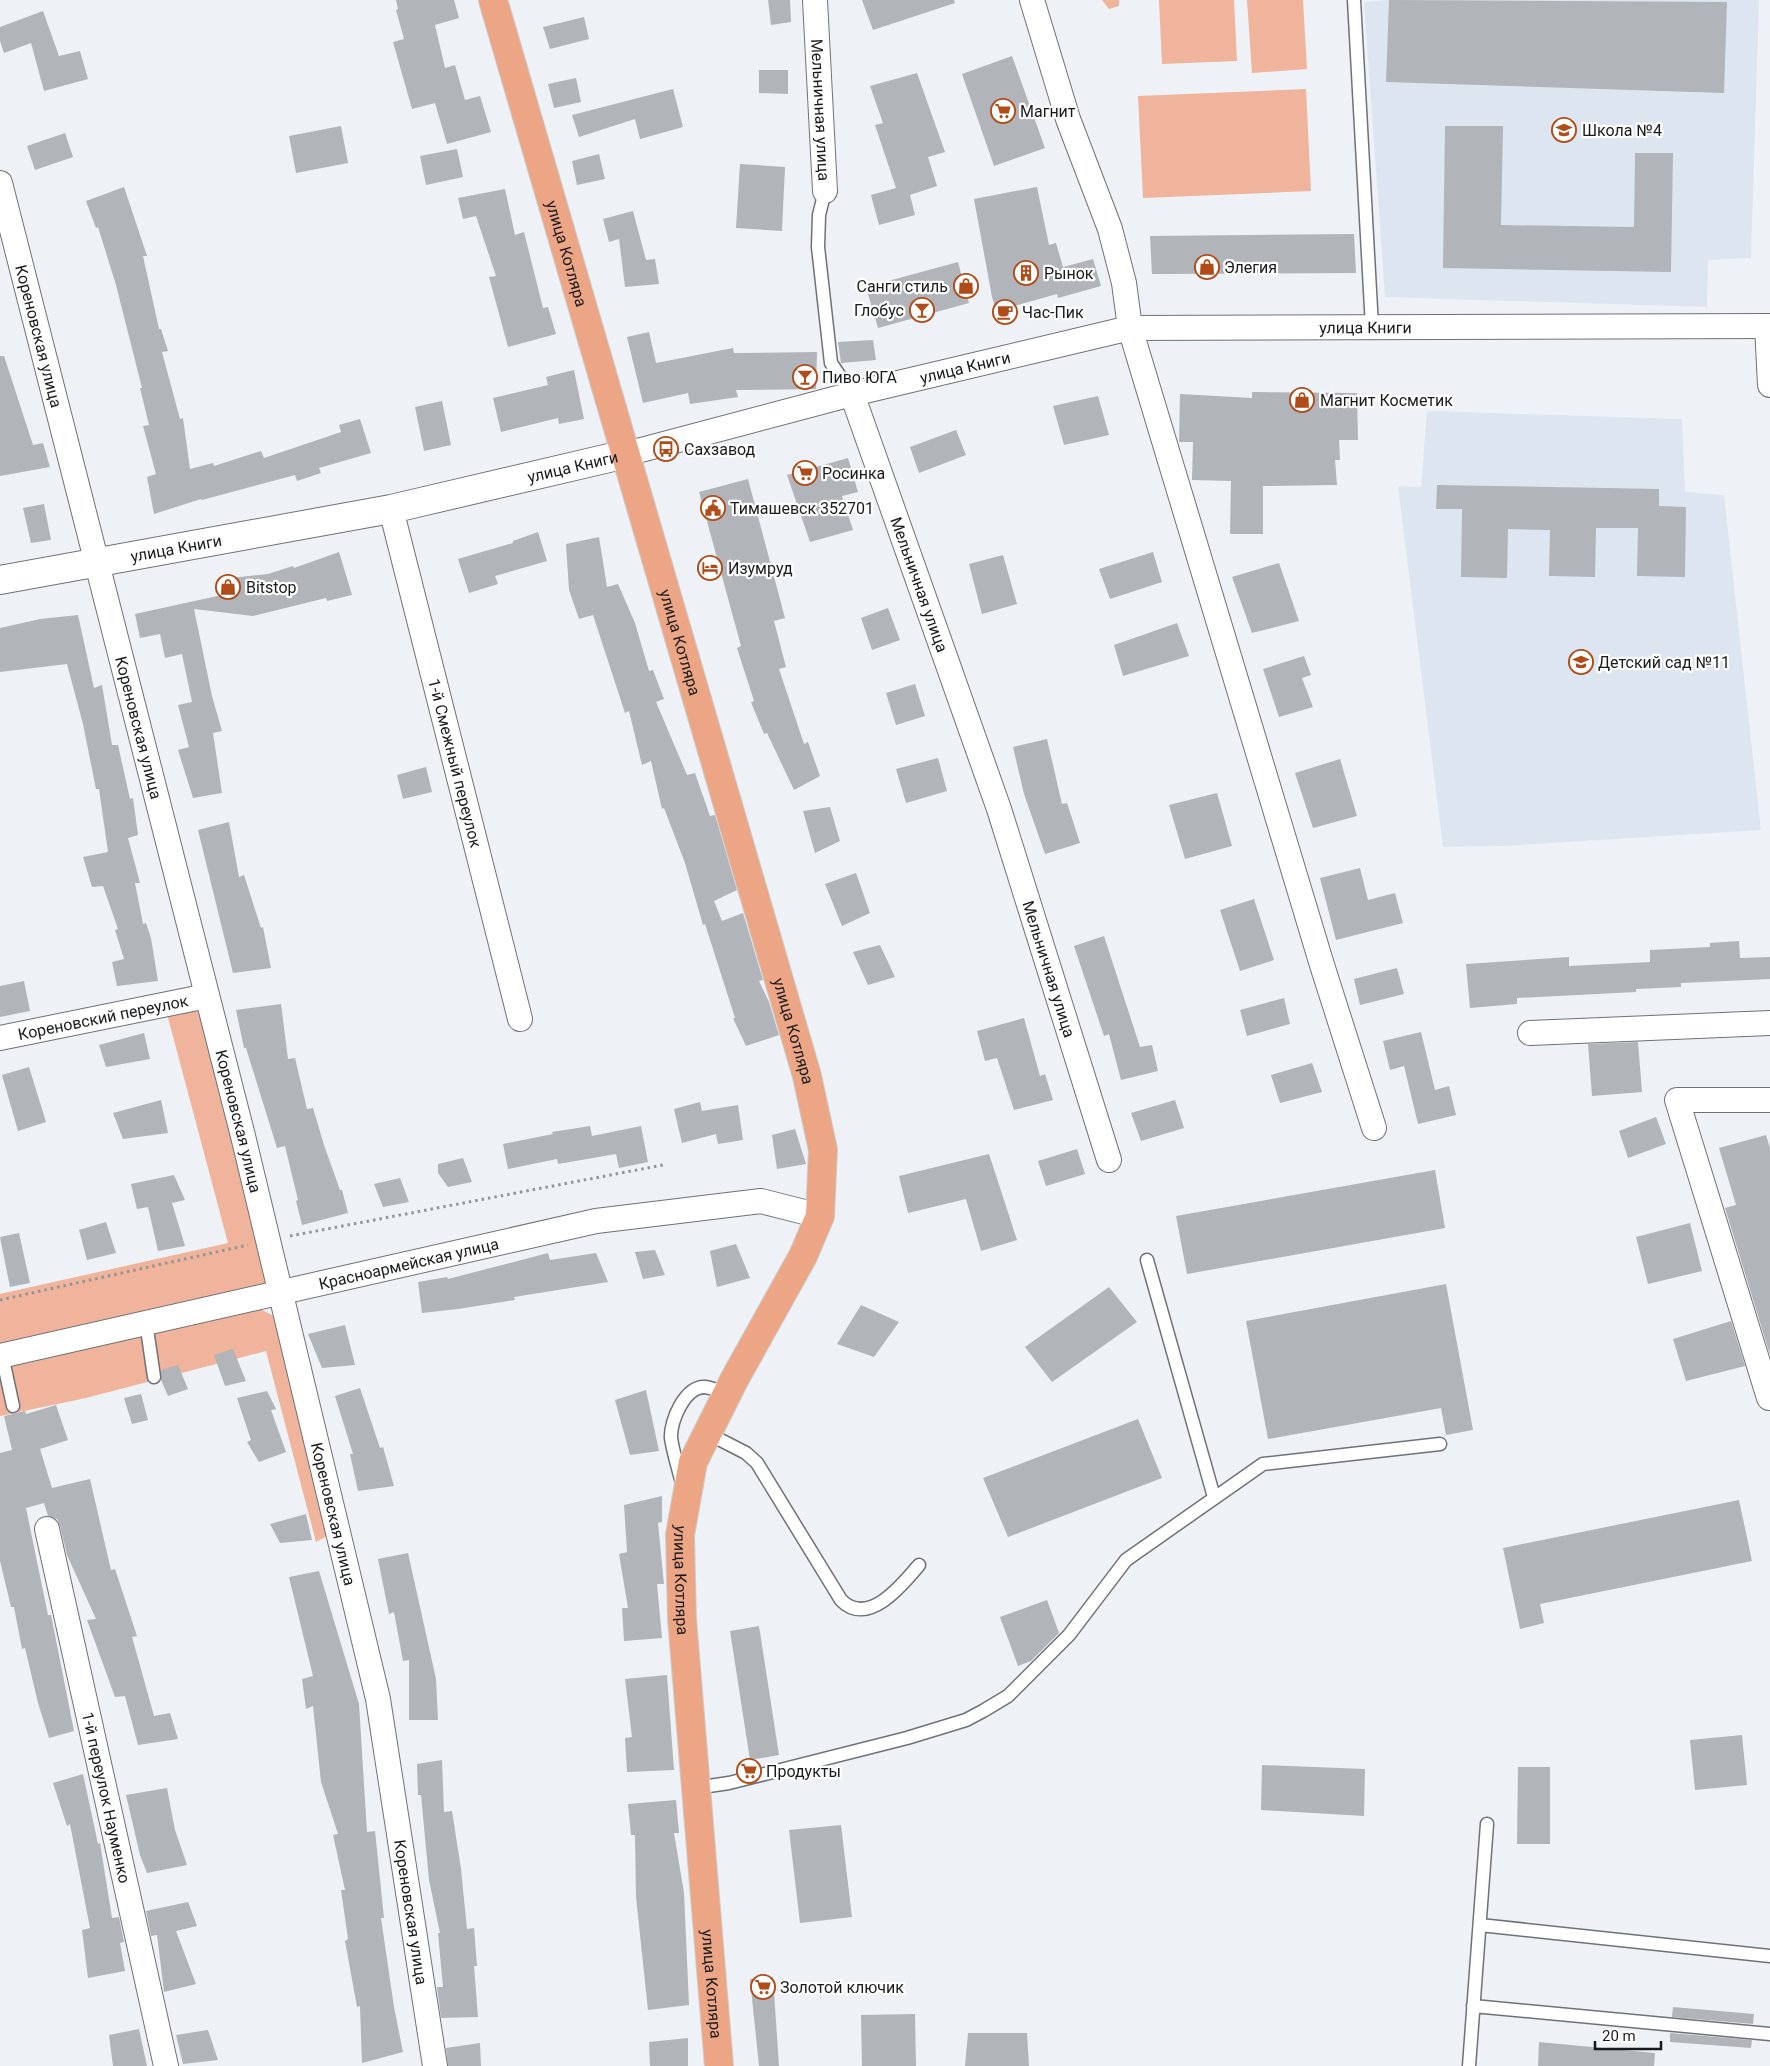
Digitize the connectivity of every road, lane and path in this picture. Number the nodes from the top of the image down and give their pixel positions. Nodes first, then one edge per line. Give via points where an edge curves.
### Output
1 (493, 0) edge
2 (815, 0) edge
3 (1032, 0) edge
4 (1354, 0) edge
5 (0, 184) edge
6 (826, 190) joint
7 (1768, 326) edge
8 (1372, 327) junction
9 (1130, 328) junction
10 (1770, 385) edge
11 (852, 394) junction
12 (626, 454) junction
13 (391, 509) junction
14 (96, 562) junction
15 (0, 580) edge
16 (207, 996) junction
17 (520, 1019) dead end
18 (1770, 1023) edge
19 (1530, 1033) dead end
20 (0, 1038) edge
21 (1770, 1100) edge
22 (1374, 1128) dead end
23 (1109, 1160) dead end
24 (663, 1165) dead end
25 (820, 1216) junction
26 (269, 1240) junction
27 (1147, 1260) dead end
28 (281, 1291) junction
29 (0, 1300) edge
30 (146, 1322) junction
31 (1, 1356) edge
32 (154, 1377) dead end
33 (727, 1393) junction
34 (1769, 1398) edge
35 (13, 1406) dead end
36 (707, 1433) junction
37 (1440, 1444) dead end
38 (1214, 1497) junction
39 (686, 1501) junction
40 (47, 1528) dead end
41 (919, 1565) dead end
42 (695, 1788) junction
43 (1487, 1824) dead end
44 (1480, 1925) junction
45 (1770, 1956) edge
46 (1473, 2006) junction
47 (1770, 2034) edge
48 (166, 2066) edge
49 (435, 2066) edge
50 (720, 2066) edge
51 (1469, 2066) edge

1 - 12 main road, улица Котляра
2 - 6 street, Мельничная улица
3 - 9 street via 1068,119 1110,229 1124,283
4 - 8 lane
5 - 14 street, Кореновская улица
6 - 11 lane, Мельничная улица via 819,216 818,247 831,363
7 - 8 street, улица Книги
7 - 10 street
8 - 9 street, улица Книги
9 - 11 street, улица Книги
9 - 22 street
11 - 12 street, улица Книги
11 - 23 street, Мельничная улица via 999,809
12 - 13 street, улица Книги
12 - 25 main road, улица Котляра via 807,1076 823,1150
13 - 14 street, улица Книги
13 - 17 street, 1-й Смежный переулок
14 - 15 street, улица Книги
14 - 16 street, Кореновская улица
16 - 20 street, Кореновский переулок
16 - 26 street, Кореновская улица
18 - 19 street
21 - 34 street via 1677,1100
24 - 26 path
25 - 28 street, Красноармейская улица via 761,1201 596,1221
25 - 33 main road, улица Котляра via 803,1256
26 - 28 street, Кореновская улица
26 - 29 path
27 - 38 lane
28 - 30 street, Красноармейская улица
28 - 49 street, Кореновская улица via 378,1699
30 - 31 street, Красноармейская улица
30 - 32 lane
31 - 35 lane
33 - 36 main road, улица Котляра
33 - 39 lane via 705,1387 693,1390 673,1424 671,1438
36 - 39 main road, улица Котляра via 693,1462
36 - 41 lane via 746,1453 757,1463 849,1607 872,1607 894,1593
37 - 38 lane via 1263,1464
38 - 42 lane via 1126,1560 1069,1635 1008,1696 984,1712 907,1738 729,1783
39 - 42 main road, улица Котляра via 680,1536 682,1619
40 - 48 street, 1-й переулок Науменко
42 - 50 main road, улица Котляра
43 - 44 lane
44 - 45 lane
44 - 46 lane
46 - 47 lane
46 - 51 lane

